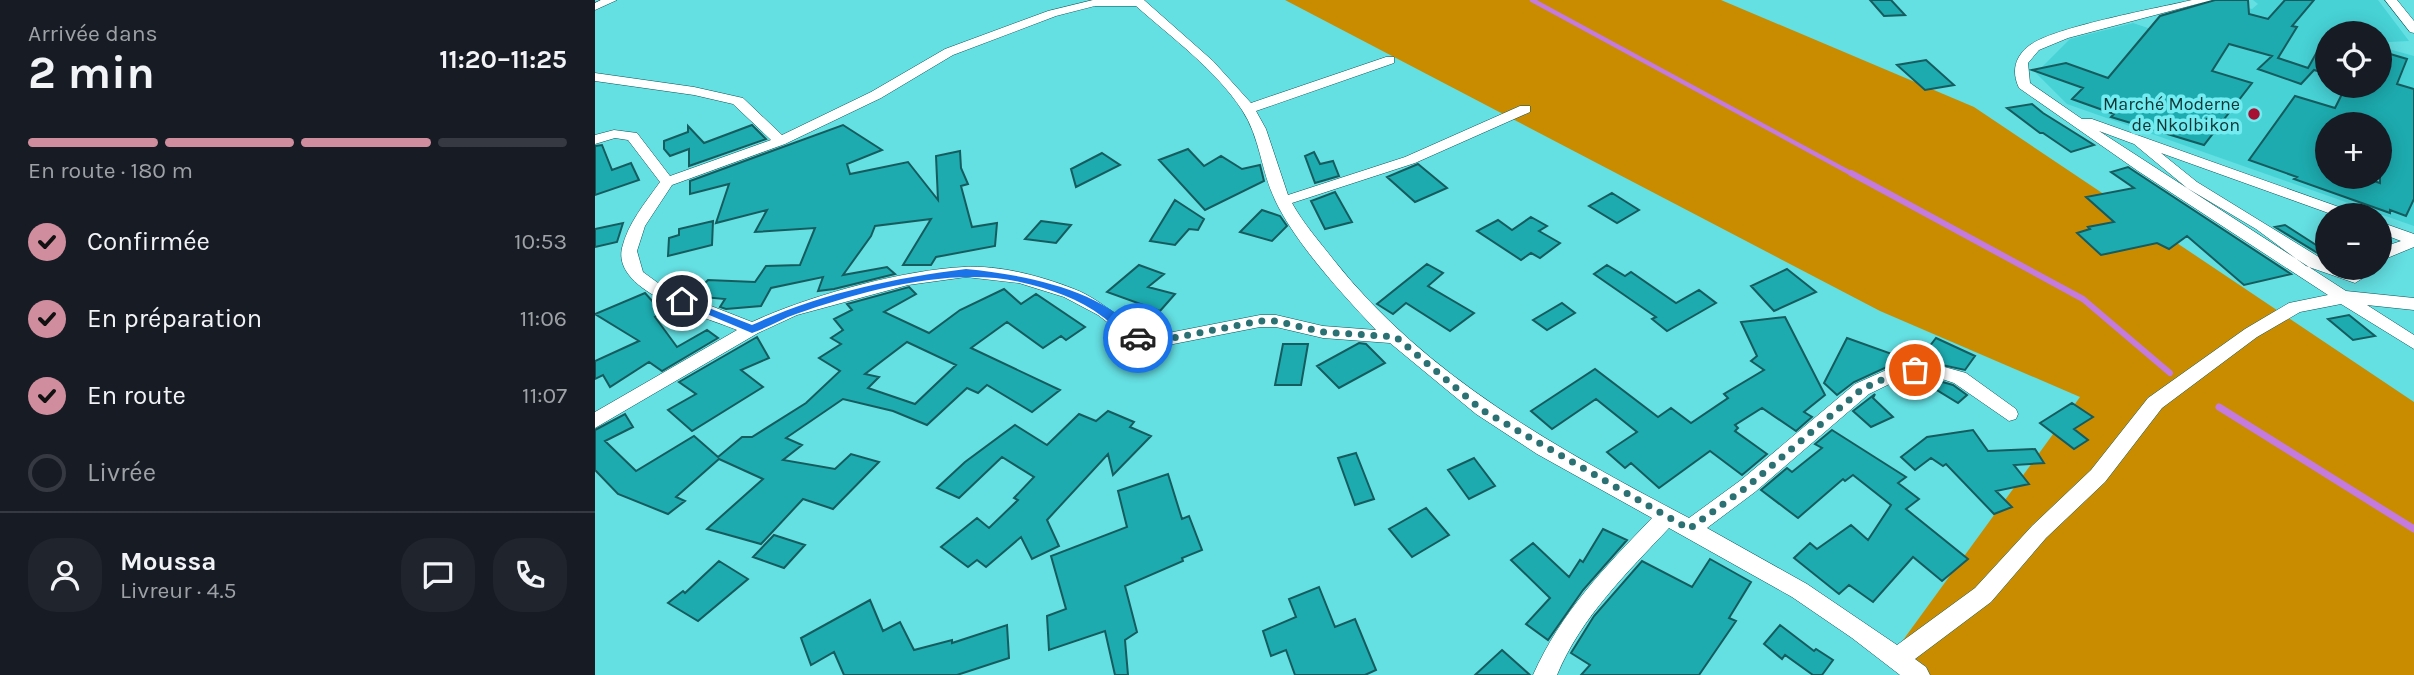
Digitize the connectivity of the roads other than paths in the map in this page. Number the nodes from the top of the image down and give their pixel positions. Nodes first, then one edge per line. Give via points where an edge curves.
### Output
1 (611, 0) edge
2 (2206, 0) edge
3 (2391, 0) edge
4 (1138, 1) edge
5 (595, 8) edge
6 (2414, 29) edge
7 (1390, 60) dead end
8 (595, 77) edge
9 (1248, 108) junction
10 (1525, 109) dead end
11 (2070, 117) junction
12 (2130, 135) junction
13 (595, 140) edge
14 (780, 141) junction
15 (667, 182) junction
16 (1283, 201) junction
17 (2315, 203) edge
18 (2392, 232) edge
19 (2414, 241) edge
20 (2392, 249) edge
21 (2315, 263) edge
22 (2357, 280) edge
23 (2346, 297) junction
24 (2414, 304) edge
25 (752, 329) junction
26 (1396, 337) junction
27 (2414, 343) edge
28 (2009, 414) dead end
29 (595, 421) edge
30 (1667, 516) junction
31 (1689, 529) junction
32 (1898, 658) junction
33 (1545, 675) edge
34 (1918, 675) edge

1 - 5 street
2 - 11 street via 2064,35 2035,47 2022,62 2024,85
3 - 6 street
4 - 9 street via 1200,54
4 - 14 street via 1095,3 996,33 949,52 876,96
7 - 9 street
8 - 14 street via 738,101
9 - 16 street
10 - 16 street via 1410,160
11 - 12 street
11 - 23 street
12 - 17 street
12 - 21 street via 2192,185
13 - 15 street via 614,134 632,136
14 - 15 street
15 - 25 street via 637,226 629,251 636,275 659,292
16 - 26 street via 1343,284
18 - 19 street
19 - 20 street
22 - 23 street
23 - 24 street
23 - 27 street
23 - 32 street via 2295,307 2155,403 2098,476 1983,594
25 - 26 street via 791,311 854,294 966,272 1020,278 1070,293 1139,338 1158,341 1260,321 1323,332
25 - 29 street
26 - 30 street via 1482,410
28 - 31 street via 1960,378 1930,369 1899,372 1862,389 1748,486
30 - 31 street
30 - 33 street via 1586,605
31 - 32 street via 1829,608
32 - 34 street

